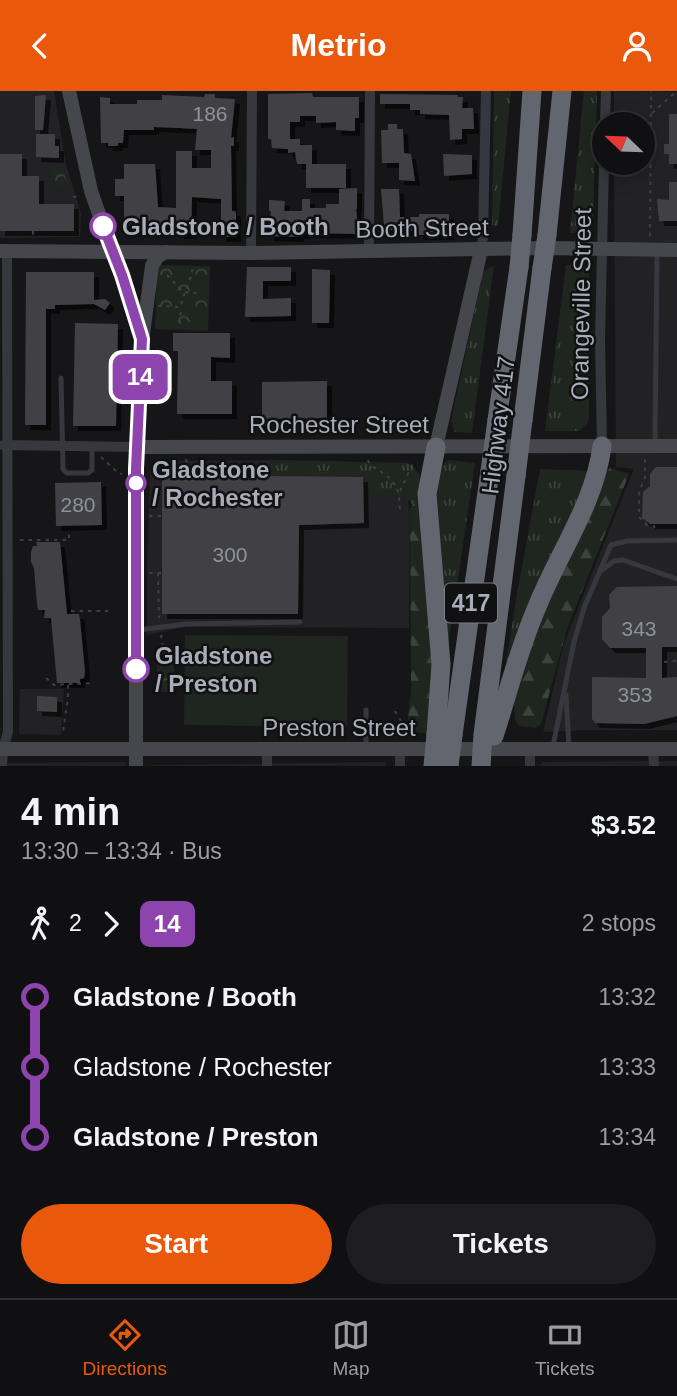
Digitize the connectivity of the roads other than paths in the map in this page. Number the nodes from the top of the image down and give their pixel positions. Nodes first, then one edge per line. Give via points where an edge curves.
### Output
1 (69, 91) edge
2 (252, 91) edge
3 (370, 91) edge
4 (486, 91) edge
5 (530, 91) edge
6 (562, 91) edge
7 (606, 91) edge
8 (605, 112) edge
9 (604, 175) edge
10 (654, 244) junction
11 (601, 249) junction
12 (481, 250) junction
13 (677, 250) edge
14 (3, 251) edge
15 (112, 251) junction
16 (369, 251) junction
17 (166, 252) junction
18 (251, 253) junction
19 (142, 339) junction
20 (61, 378) dead end
21 (3, 445) edge
22 (62, 446) junction
23 (602, 446) junction
24 (655, 446) junction
25 (677, 446) edge
26 (137, 447) junction
27 (436, 447) junction
28 (96, 450) junction
29 (677, 540) edge
30 (598, 573) junction
31 (677, 579) edge
32 (300, 622) dead end
33 (136, 630) junction
34 (4, 638) edge
35 (565, 688) junction
36 (366, 711) dead end
37 (444, 735) junction
38 (489, 735) junction
39 (400, 743) junction
40 (2, 749) edge
41 (136, 749) junction
42 (267, 749) junction
43 (530, 749) junction
44 (552, 749) junction
45 (569, 749) junction
46 (653, 749) junction
47 (677, 749) edge
48 (366, 750) junction
49 (2, 766) edge
50 (136, 766) edge
51 (267, 766) edge
52 (400, 766) edge
53 (433, 766) edge
54 (449, 766) edge
55 (481, 766) edge
56 (486, 766) edge
57 (530, 766) edge
58 (654, 766) edge

1 - 15 main road via 91,191
2 - 18 street
3 - 16 street
4 - 12 street
5 - 37 highway, 417, bridge via 519,267 490,471
6 - 38 highway, Highway 417 / 417, bridge
7 - 8 street
9 - 11 street, Orangeville Street
10 - 11 main road, Booth Street
10 - 13 main road, Booth Street
10 - 24 lane
11 - 12 main road, Booth Street
11 - 23 street, Orangeville Street
12 - 16 main road, Booth Street
12 - 27 main road
14 - 15 main road, Booth Street
14 - 21 street
15 - 17 main road, Booth Street
15 - 19 main road
16 - 18 main road, Booth Street
17 - 18 main road, Booth Street
17 - 19 main road via 152,266
19 - 26 main road
20 - 22 lane
21 - 22 street, Rochester Street
21 - 34 street
22 - 28 street, Rochester Street
22 - 28 lane via 67,474 92,470
23 - 24 main road, Rochester Street
23 - 27 main road, Rochester Street
23 - 38 highway via 591,490 536,608
24 - 25 main road, Rochester Street
26 - 27 main road, Rochester Street
26 - 28 street, Rochester Street
26 - 33 main road
27 - 37 highway via 428,494
29 - 30 lane via 614,544
30 - 31 lane via 614,561 623,561
30 - 35 lane via 574,642
32 - 33 lane via 187,624
33 - 41 main road
34 - 40 street via 8,732
35 - 44 lane
35 - 45 lane
36 - 48 lane
37 - 53 highway, bridge
37 - 54 highway, 417, bridge
38 - 55 highway, Highway 417 / 417, bridge
38 - 56 highway
39 - 43 main road, Preston Street
39 - 48 main road, Preston Street
39 - 52 street
40 - 41 main road, Preston Street
40 - 49 street
41 - 42 main road, Preston Street
41 - 50 main road
42 - 48 main road, Preston Street
42 - 51 street
43 - 44 main road, Preston Street
43 - 57 street
44 - 45 main road, Preston Street
45 - 46 main road, Preston Street
46 - 47 main road, Preston Street
46 - 58 street

